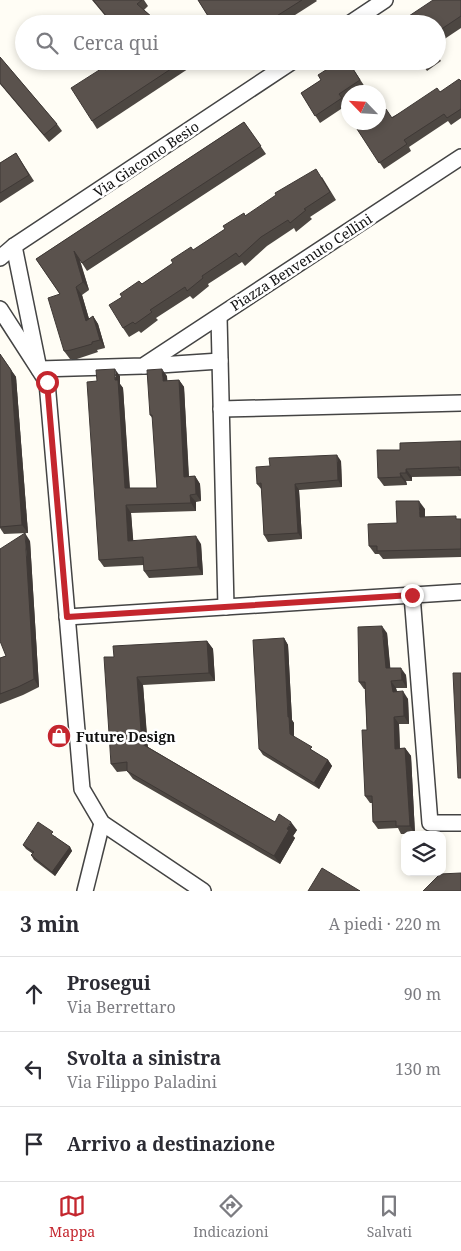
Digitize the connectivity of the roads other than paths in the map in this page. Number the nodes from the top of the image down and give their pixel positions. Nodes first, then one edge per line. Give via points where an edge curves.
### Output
1 (385, 0) edge
2 (363, 15) edge
3 (279, 70) edge
4 (461, 157) edge
5 (14, 246) junction
6 (0, 258) edge
7 (0, 309) edge
8 (218, 317) junction
9 (220, 361) junction
10 (143, 366) junction
11 (39, 369) junction
12 (461, 403) edge
13 (221, 409) junction
14 (461, 592) edge
15 (412, 595) junction
16 (226, 607) junction
17 (67, 617) junction
18 (461, 823) edge
19 (102, 824) junction
20 (85, 891) edge
21 (204, 891) edge

1 - 2 street
3 - 5 street, Via Giacomo Besio
4 - 8 street, Piazza Benvenuto Cellini
5 - 6 street, Via Giacomo Besio
5 - 11 street
7 - 11 street
8 - 9 street, Piazza Benvenuto Cellini
8 - 10 street
9 - 10 street
9 - 13 street, Piazza Benvenuto Cellini
10 - 11 street
11 - 17 street via 47,382
12 - 13 street
13 - 16 street, Piazza Benvenuto Cellini
14 - 15 street
15 - 16 street
15 - 18 street via 430,823
16 - 17 street
17 - 19 street via 82,790
19 - 20 street
19 - 21 street

